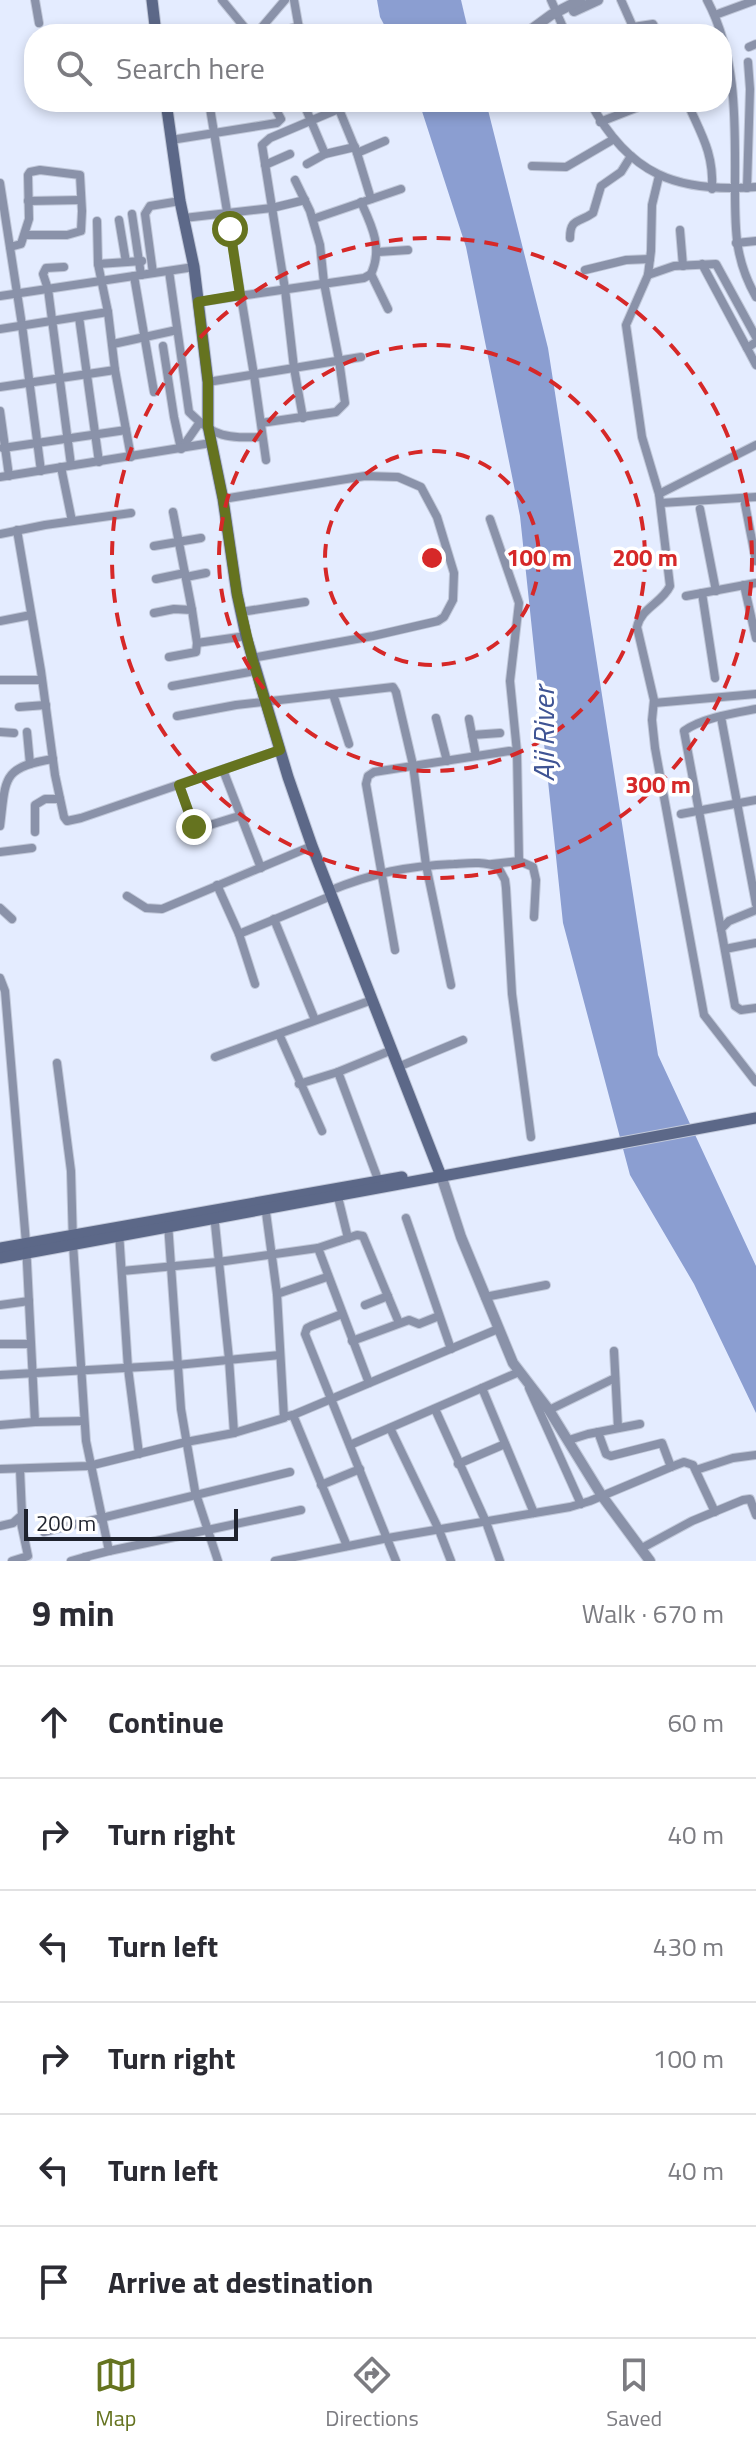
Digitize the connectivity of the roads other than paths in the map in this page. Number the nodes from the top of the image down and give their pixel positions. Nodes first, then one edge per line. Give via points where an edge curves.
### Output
1 (35, 0) edge
2 (152, 0) edge
3 (222, 0) edge
4 (285, 0) edge
5 (294, 0) edge
6 (551, 0) edge
7 (580, 0) edge
8 (598, 0) edge
9 (621, 0) edge
10 (707, 0) edge
11 (756, 0) edge
12 (557, 15) junction
13 (715, 15) junction
14 (39, 23) dead end
15 (155, 24) edge
16 (244, 24) edge
17 (262, 24) edge
18 (298, 24) edge
19 (540, 24) edge
20 (561, 24) edge
21 (632, 24) edge
22 (719, 24) edge
23 (748, 62) dead end
24 (167, 112) edge
25 (211, 112) edge
26 (277, 112) edge
27 (308, 112) edge
28 (328, 112) edge
29 (340, 112) edge
30 (595, 112) edge
31 (626, 112) edge
32 (691, 112) edge
33 (729, 112) edge
34 (281, 119) junction
35 (312, 121) junction
36 (600, 122) junction
37 (288, 131) junction
38 (214, 132) junction
39 (614, 139) junction
40 (171, 140) junction
41 (385, 141) dead end
42 (356, 150) junction
43 (290, 154) dead end
44 (325, 154) junction
45 (631, 156) junction
46 (307, 164) dead end
47 (265, 165) junction
48 (532, 166) dead end
49 (659, 176) junction
50 (295, 180) dead end
51 (0, 183) edge
52 (752, 188) edge
53 (401, 189) dead end
54 (712, 189) junction
55 (735, 189) junction
56 (81, 200) junction
57 (305, 200) junction
58 (366, 200) junction
59 (28, 201) junction
60 (180, 201) junction
61 (272, 208) junction
62 (132, 214) dead end
63 (228, 214) junction
64 (184, 218) junction
65 (313, 219) junction
66 (119, 220) dead end
67 (97, 221) dead end
68 (680, 230) dead end
69 (26, 235) junction
70 (570, 238) dead end
71 (756, 241) edge
72 (736, 243) junction
73 (10, 247) junction
74 (408, 250) dead end
75 (378, 252) junction
76 (650, 259) junction
77 (150, 260) junction
78 (139, 261) junction
79 (126, 262) junction
80 (98, 264) junction
81 (702, 264) junction
82 (683, 266) junction
83 (64, 267) dead end
84 (194, 267) junction
85 (585, 270) dead end
86 (169, 271) junction
87 (153, 273) junction
88 (371, 274) junction
89 (138, 275) junction
90 (648, 275) junction
91 (756, 275) edge
92 (745, 277) junction
93 (101, 281) junction
94 (324, 283) junction
95 (48, 289) junction
96 (285, 289) junction
97 (17, 292) junction
98 (240, 295) junction
99 (0, 296) edge
100 (756, 297) edge
101 (198, 302) junction
102 (388, 309) dead end
103 (108, 312) junction
104 (79, 317) junction
105 (52, 321) junction
106 (22, 325) junction
107 (0, 329) edge
108 (177, 330) junction
109 (145, 335) junction
110 (756, 340) edge
111 (113, 344) junction
112 (163, 346) dead end
113 (747, 348) junction
114 (361, 357) dead end
115 (339, 360) junction
116 (756, 365) edge
117 (294, 368) junction
118 (115, 370) junction
119 (87, 374) junction
120 (254, 375) junction
121 (59, 379) junction
122 (208, 382) junction
123 (30, 383) junction
124 (0, 387) edge
125 (154, 392) dead end
126 (0, 411) edge
127 (303, 418) junction
128 (261, 423) junction
129 (204, 424) junction
130 (126, 430) junction
131 (94, 435) junction
132 (262, 437) junction
133 (67, 439) junction
134 (211, 443) junction
135 (38, 444) junction
136 (756, 445) edge
137 (3, 448) junction
138 (181, 449) junction
139 (131, 457) junction
140 (266, 460) dead end
141 (99, 462) junction
142 (71, 465) junction
143 (61, 467) junction
144 (41, 471) junction
145 (4, 476) edge
146 (222, 494) junction
147 (756, 497) edge
148 (660, 499) junction
149 (745, 504) dead end
150 (700, 509) dead end
151 (173, 512) dead end
152 (131, 513) dead end
153 (490, 519) dead end
154 (72, 521) junction
155 (17, 530) junction
156 (0, 534) edge
157 (201, 538) dead end
158 (179, 542) junction
159 (154, 546) dead end
160 (756, 561) edge
161 (206, 573) dead end
162 (185, 575) junction
163 (156, 579) dead end
164 (756, 583) edge
165 (744, 585) junction
166 (716, 591) junction
167 (702, 593) junction
168 (686, 596) dead end
169 (305, 602) dead end
170 (192, 610) junction
171 (241, 612) junction
172 (154, 613) dead end
173 (31, 615) junction
174 (0, 621) edge
175 (246, 636) junction
176 (756, 638) edge
177 (197, 643) junction
178 (169, 657) dead end
179 (253, 665) junction
180 (715, 678) dead end
181 (0, 680) edge
182 (42, 680) junction
183 (172, 686) dead end
184 (333, 694) junction
185 (756, 694) edge
186 (265, 701) junction
187 (654, 703) junction
188 (46, 705) junction
189 (19, 707) dead end
190 (756, 709) edge
191 (177, 716) dead end
192 (721, 717) junction
193 (436, 718) dead end
194 (469, 719) dead end
195 (0, 732) edge
196 (27, 732) dead end
197 (14, 733) dead end
198 (500, 733) dead end
199 (472, 735) junction
200 (349, 744) dead end
201 (280, 750) junction
202 (517, 752) junction
203 (476, 756) junction
204 (53, 759) junction
205 (447, 761) junction
206 (30, 764) junction
207 (413, 765) junction
208 (223, 770) junction
209 (3, 783) edge
210 (179, 785) junction
211 (60, 799) junction
212 (756, 800) edge
213 (735, 804) junction
214 (700, 810) junction
215 (681, 814) dead end
216 (239, 816) junction
217 (0, 826) edge
218 (35, 832) dead end
219 (312, 846) junction
220 (32, 848) dead end
221 (0, 852) edge
222 (519, 861) junction
223 (491, 864) junction
224 (426, 865) junction
225 (261, 868) junction
226 (380, 872) junction
227 (217, 885) junction
228 (330, 893) junction
229 (127, 896) dead end
230 (756, 904) edge
231 (0, 908) edge
232 (756, 910) edge
233 (534, 917) dead end
234 (12, 919) dead end
235 (274, 919) junction
236 (721, 929) junction
237 (239, 934) junction
238 (756, 943) edge
239 (725, 949) junction
240 (395, 950) dead end
241 (0, 978) edge
242 (255, 984) dead end
243 (451, 985) dead end
244 (372, 1000) junction
245 (756, 1008) edge
246 (315, 1020) junction
247 (279, 1034) junction
248 (463, 1040) dead end
249 (392, 1050) junction
250 (215, 1057) dead end
251 (57, 1063) dead end
252 (398, 1067) junction
253 (338, 1072) junction
254 (756, 1082) edge
255 (299, 1084) junction
256 (754, 1115) edge
257 (322, 1131) dead end
258 (531, 1137) dead end
259 (440, 1174) junction
260 (379, 1182) junction
261 (337, 1193) junction
262 (265, 1205) junction
263 (214, 1215) junction
264 (406, 1218) dead end
265 (168, 1223) junction
266 (119, 1232) junction
267 (348, 1238) junction
268 (73, 1240) junction
269 (0, 1248) edge
270 (26, 1248) junction
271 (318, 1248) junction
272 (271, 1255) junction
273 (0, 1258) edge
274 (218, 1262) junction
275 (170, 1267) junction
276 (122, 1271) junction
277 (327, 1277) junction
278 (546, 1285) dead end
279 (277, 1294) junction
280 (388, 1296) junction
281 (485, 1297) junction
282 (29, 1301) junction
283 (0, 1305) edge
284 (365, 1305) dead end
285 (342, 1314) junction
286 (439, 1316) junction
287 (399, 1323) junction
288 (498, 1329) junction
289 (352, 1341) junction
290 (0, 1344) edge
291 (31, 1344) junction
292 (451, 1349) junction
293 (614, 1351) dead end
294 (280, 1355) junction
295 (229, 1359) junction
296 (177, 1365) junction
297 (128, 1368) junction
298 (80, 1370) junction
299 (519, 1372) junction
300 (33, 1373) junction
301 (0, 1375) edge
302 (615, 1378) junction
303 (369, 1383) junction
304 (527, 1384) junction
305 (482, 1388) junction
306 (330, 1400) junction
307 (435, 1409) junction
308 (549, 1410) junction
309 (288, 1416) junction
310 (84, 1421) junction
311 (35, 1422) junction
312 (640, 1424) dead end
313 (0, 1425) edge
314 (390, 1428) junction
315 (618, 1428) junction
316 (598, 1432) junction
317 (234, 1433) junction
318 (569, 1440) junction
319 (186, 1442) junction
320 (505, 1444) junction
321 (350, 1445) junction
322 (139, 1454) junction
323 (756, 1455) edge
324 (458, 1464) junction
325 (89, 1466) junction
326 (671, 1467) junction
327 (0, 1469) edge
328 (20, 1469) junction
329 (360, 1469) junction
330 (696, 1470) junction
331 (290, 1472) dead end
332 (321, 1485) junction
333 (196, 1495) junction
334 (602, 1496) junction
335 (581, 1504) junction
336 (301, 1510) dead end
337 (715, 1512) junction
338 (534, 1513) junction
339 (756, 1515) edge
340 (101, 1517) junction
341 (20, 1518) junction
342 (486, 1522) junction
343 (0, 1526) edge
344 (210, 1530) junction
345 (439, 1530) junction
346 (44, 1532) dead end
347 (388, 1538) junction
348 (347, 1546) junction
349 (642, 1548) junction
350 (109, 1551) junction
351 (86, 1559) edge
352 (12, 1561) edge
353 (71, 1561) edge
354 (218, 1561) edge
355 (275, 1561) edge
356 (396, 1561) edge
357 (451, 1561) edge
358 (500, 1561) edge
359 (650, 1561) edge

1 - 14 street
2 - 15 main road
3 - 16 street
4 - 17 street
5 - 18 street
6 - 12 street
7 - 12 street
8 - 12 street
9 - 21 street
10 - 13 street
11 - 13 street
12 - 19 street
12 - 20 street
13 - 22 street
23 - 52 street
24 - 40 main road
25 - 38 street
26 - 34 street
27 - 35 street
28 - 35 street
29 - 42 street
30 - 36 street
31 - 36 street
32 - 54 street via 710,155
33 - 55 street
34 - 37 street
34 - 38 street via 272,125
35 - 37 street
35 - 44 street
36 - 39 street
37 - 47 street via 265,141
38 - 40 street
38 - 63 street
39 - 45 street
39 - 48 street via 566,167
40 - 60 main road
41 - 42 street
42 - 44 street
42 - 58 street
43 - 47 street
44 - 46 street
45 - 49 street
45 - 70 street via 621,172 601,186 593,213 570,227
47 - 61 street
49 - 54 street
49 - 76 street
50 - 57 street
51 - 73 street
52 - 55 street
53 - 58 street
54 - 55 street
55 - 72 street
56 - 59 street
56 - 59 street via 80,175 33,170 28,175
56 - 69 street via 81,231
57 - 61 street
57 - 65 street
58 - 65 street
58 - 75 street
59 - 69 street
60 - 64 main road
60 - 77 street via 147,209
61 - 63 street
61 - 96 street
62 - 78 street
63 - 64 street
63 - 98 street
64 - 84 main road
65 - 94 street
66 - 79 street
67 - 80 street
68 - 82 street
69 - 73 street via 21,244
71 - 72 street
72 - 92 street
73 - 97 street
74 - 75 street
75 - 88 street
76 - 85 street
76 - 90 street
77 - 78 street
77 - 87 street
78 - 79 street
78 - 89 street
79 - 80 street
80 - 93 street
81 - 82 street
81 - 110 street via 718,266
81 - 113 street
82 - 90 street
83 - 95 street via 43,270
84 - 86 street
84 - 101 main road
86 - 87 street
86 - 108 street
87 - 89 street
88 - 94 street
88 - 102 street
89 - 93 street
89 - 109 street
90 - 148 street via 626,330 642,437
91 - 92 street
92 - 100 street
93 - 95 street
93 - 103 street
94 - 96 street
94 - 115 street
95 - 97 street
95 - 105 street
96 - 98 street
96 - 117 street
97 - 99 street
97 - 106 street
98 - 101 street
98 - 120 street
101 - 122 main road
103 - 104 street
103 - 111 street
104 - 105 street
104 - 119 street
105 - 106 street
105 - 121 street
106 - 107 street
106 - 123 street
108 - 109 street
108 - 129 street via 187,407
109 - 111 street
109 - 125 street
110 - 113 street
111 - 118 street
112 - 138 street
113 - 116 street
114 - 115 street
115 - 117 street
115 - 127 street via 345,403 336,412
117 - 120 street
117 - 127 street
118 - 119 street
118 - 130 street
119 - 121 street
119 - 131 street
120 - 122 street
120 - 128 street
121 - 123 street
121 - 133 street
122 - 129 main road
123 - 124 street
123 - 135 street
126 - 137 street
127 - 128 street
128 - 132 street
129 - 132 street via 227,437
129 - 134 main road
129 - 138 street
130 - 131 street
130 - 139 street
131 - 133 street
131 - 141 street
132 - 140 street
133 - 135 street
133 - 142 street
134 - 138 street
134 - 146 main road
135 - 137 street
135 - 144 street
136 - 148 street
137 - 145 street
138 - 139 street
139 - 141 street
141 - 142 street
142 - 143 street
143 - 144 street
143 - 154 street
144 - 145 street
146 - 171 main road
146 - 179 street via 365,476 398,477 421,487 437,517 454,573 453,600 438,621
147 - 148 street
148 - 187 street via 670,586 637,627
149 - 160 street
150 - 166 street
151 - 158 street
152 - 154 street
153 - 202 street via 519,603 510,681
154 - 155 street
155 - 156 street
155 - 173 street
157 - 158 street
158 - 159 street
158 - 162 street
161 - 162 street
162 - 163 street
162 - 170 street
164 - 165 street
165 - 166 street
165 - 176 street
166 - 167 street
167 - 168 street
167 - 180 street
169 - 171 street
170 - 172 street
170 - 177 street
171 - 175 main road
173 - 174 street
173 - 182 street
175 - 177 street
175 - 179 main road
177 - 178 street via 196,652
179 - 183 street
179 - 186 main road
181 - 182 street
182 - 188 street
184 - 186 street
184 - 200 street
184 - 207 street via 393,687
185 - 187 street
186 - 191 street
186 - 201 main road
187 - 254 street via 655,748 704,1015
188 - 189 street
188 - 204 street
190 - 192 street
192 - 213 street
192 - 214 street via 684,731
193 - 205 street
194 - 199 street
195 - 197 street
196 - 206 street
198 - 199 street
199 - 203 street
201 - 208 street
201 - 219 main road
202 - 203 street
202 - 222 street
203 - 205 street
204 - 206 street
204 - 211 street
205 - 207 street
206 - 209 street via 16,768
207 - 224 street
207 - 226 street via 368,776
208 - 210 street
208 - 216 street
209 - 217 street
210 - 211 street via 70,821
210 - 216 street via 197,829
211 - 218 street via 35,805
212 - 213 street
213 - 214 street
213 - 230 street
214 - 215 street
214 - 236 street
216 - 225 street
219 - 225 street
219 - 228 main road
220 - 221 street
222 - 223 street
222 - 233 street via 536,874
223 - 224 street
223 - 258 street via 498,867 506,888 512,994
224 - 226 street
224 - 243 street
225 - 227 street
226 - 228 street
226 - 240 street
227 - 229 street via 162,909 140,906
227 - 237 street
228 - 235 street
228 - 244 main road
231 - 234 street
232 - 236 street
235 - 237 street
235 - 246 street
236 - 239 street
237 - 242 street
238 - 239 street
239 - 245 street via 735,1006
241 - 270 street
244 - 246 street
244 - 249 main road
246 - 247 street
247 - 250 street
247 - 255 street
248 - 252 street
249 - 252 main road
249 - 253 street
251 - 268 street via 71,1171
252 - 259 main road
253 - 255 street
253 - 260 street
255 - 257 street
256 - 259 main road
259 - 260 main road
259 - 261 main road
259 - 281 street
260 - 261 main road
261 - 262 main road
261 - 267 street
262 - 263 main road
262 - 272 street
263 - 265 main road
263 - 274 street
264 - 286 street
265 - 266 main road
265 - 275 street
266 - 268 main road
266 - 276 street
267 - 271 street
267 - 280 street via 363,1236
268 - 270 main road
268 - 298 street
269 - 270 main road
270 - 273 main road
270 - 282 street
271 - 272 street
271 - 277 street
272 - 274 street
272 - 279 street
274 - 275 street
274 - 295 street
275 - 276 street
275 - 296 street
276 - 297 street
277 - 279 street
277 - 285 street
278 - 281 street
279 - 294 street
280 - 284 street
280 - 287 street
281 - 288 street
282 - 283 street
282 - 291 street
285 - 289 street
285 - 306 street via 305,1331
286 - 287 street via 419,1324
286 - 292 street
287 - 289 street
288 - 292 street
288 - 299 street
289 - 303 street
290 - 291 street
291 - 300 street
292 - 303 street
293 - 302 street
294 - 295 street
294 - 309 street
295 - 296 street
295 - 317 street
296 - 297 street
296 - 319 street
297 - 298 street
297 - 322 street
298 - 300 street
298 - 310 street
299 - 304 street
299 - 305 street
300 - 301 street
300 - 311 street
302 - 308 street
302 - 315 street
303 - 306 street
304 - 308 street
304 - 335 street
305 - 307 street
305 - 320 street
306 - 309 street
306 - 321 street
307 - 314 street
307 - 324 street
308 - 318 street
309 - 317 street
309 - 332 street
310 - 311 street
310 - 325 street
311 - 313 street
312 - 315 street
314 - 321 street
314 - 345 street
315 - 316 street
316 - 318 street
316 - 326 street via 611,1456 662,1443
317 - 319 street
318 - 334 street
319 - 322 street
319 - 333 street
320 - 324 street
320 - 338 street
321 - 329 street
322 - 325 street
323 - 330 street
324 - 342 street
325 - 328 street
325 - 340 street
326 - 330 street via 687,1462
326 - 334 street
327 - 328 street
328 - 341 street
329 - 332 street
329 - 347 street
330 - 337 street
331 - 333 street
332 - 348 street
333 - 340 street
333 - 344 street
334 - 335 street
334 - 349 street
335 - 338 street
336 - 344 street
337 - 339 street via 747,1499
337 - 349 street
338 - 342 street
340 - 346 street
340 - 350 street
341 - 343 street
341 - 352 street via 28,1556
342 - 345 street
342 - 358 street
344 - 350 street
344 - 354 street
345 - 347 street
345 - 357 street
347 - 348 street
347 - 356 street
348 - 355 street
349 - 359 street
350 - 351 street
351 - 353 street

